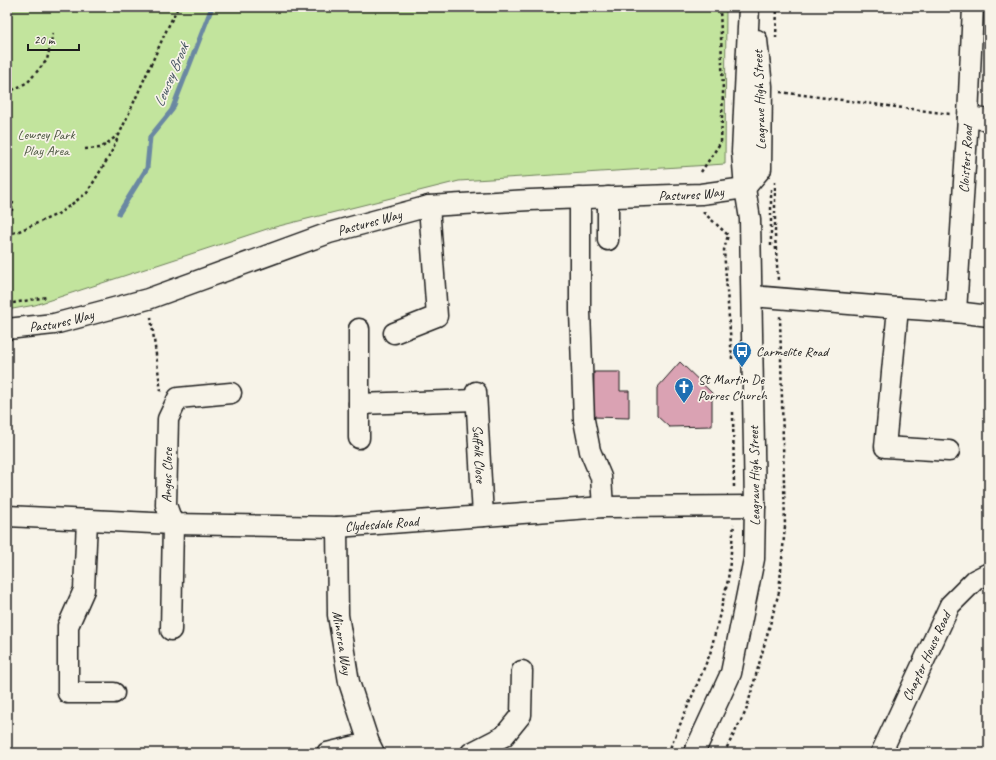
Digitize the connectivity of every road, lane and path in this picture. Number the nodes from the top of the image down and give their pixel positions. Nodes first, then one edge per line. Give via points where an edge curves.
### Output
1 (178, 7) edge
2 (720, 7) edge
3 (749, 7) edge
4 (754, 7) edge
5 (973, 7) edge
6 (53, 33) dead end
7 (776, 91) dead end
8 (7, 93) edge
9 (968, 117) junction
10 (989, 120) edge
11 (120, 134) junction
12 (85, 149) dead end
13 (701, 172) dead end
14 (745, 188) junction
15 (608, 197) junction
16 (580, 198) junction
17 (13, 202) dead end
18 (429, 206) junction
19 (701, 210) dead end
20 (7, 214) edge
21 (7, 235) edge
22 (608, 240) dead end
23 (752, 296) junction
24 (48, 297) dead end
25 (148, 299) junction
26 (7, 304) edge
27 (898, 308) junction
28 (956, 312) junction
29 (989, 316) edge
30 (7, 329) edge
31 (359, 329) dead end
32 (394, 333) dead end
33 (733, 366) dead end
34 (231, 393) dead end
35 (359, 404) junction
36 (733, 412) dead end
37 (168, 419) junction
38 (359, 438) dead end
39 (949, 451) dead end
40 (734, 488) dead end
41 (603, 506) junction
42 (755, 506) junction
43 (7, 516) edge
44 (483, 516) junction
45 (87, 520) junction
46 (734, 521) dead end
47 (173, 524) junction
48 (337, 527) junction
49 (989, 573) edge
50 (171, 630) dead end
51 (522, 671) dead end
52 (114, 693) dead end
53 (371, 748) edge
54 (327, 753) edge
55 (471, 753) edge
56 (668, 753) edge
57 (694, 753) edge
58 (881, 753) edge

1 - 11 path
2 - 13 path via 723,92 721,142
3 - 14 street, Leagrave High Street via 742,152
4 - 14 street, Leagrave High Street via 762,86 761,169
5 - 9 street, Cloisters Road
6 - 8 path via 47,60 28,82
7 - 9 path
9 - 10 street
9 - 28 street, Cloisters Road
11 - 12 path via 101,148
11 - 21 path via 87,193 58,214
14 - 15 street, Pastures Way via 701,194
14 - 23 street, Leagrave High Street via 750,219
15 - 16 street, Pastures Way
15 - 22 street
16 - 18 street, Pastures Way
16 - 41 street via 580,311 584,420 590,451 600,477
17 - 20 path via 12,210
18 - 25 street, Pastures Way via 328,233
18 - 32 street via 437,316
19 - 33 path via 728,235 724,250
23 - 27 street
23 - 42 street, Leagrave High Street
24 - 26 path
25 - 30 street, Pastures Way via 54,324
25 - 37 path via 162,403
27 - 28 street
27 - 39 street via 885,447
28 - 29 street
31 - 35 street
34 - 37 street, Angus Close via 178,398
35 - 38 street
35 - 44 street, Suffolk Close via 476,396
36 - 40 path
37 - 47 street, Angus Close via 166,505
41 - 42 street, Clydesdale Road
41 - 44 street, Clydesdale Road
42 - 57 street, Leagrave High Street via 754,559 731,673
43 - 45 street, Clydesdale Road
44 - 48 street, Clydesdale Road
45 - 47 street, Clydesdale Road
45 - 52 street via 84,590 68,626 68,693
46 - 56 path via 728,580 710,654
47 - 48 street, Clydesdale Road
47 - 50 street, Angus Close
48 - 53 street, Minorca Way via 338,615 349,682
49 - 58 street, Chapter House Road via 975,580 950,605
51 - 55 street via 521,715 504,736
53 - 54 street

